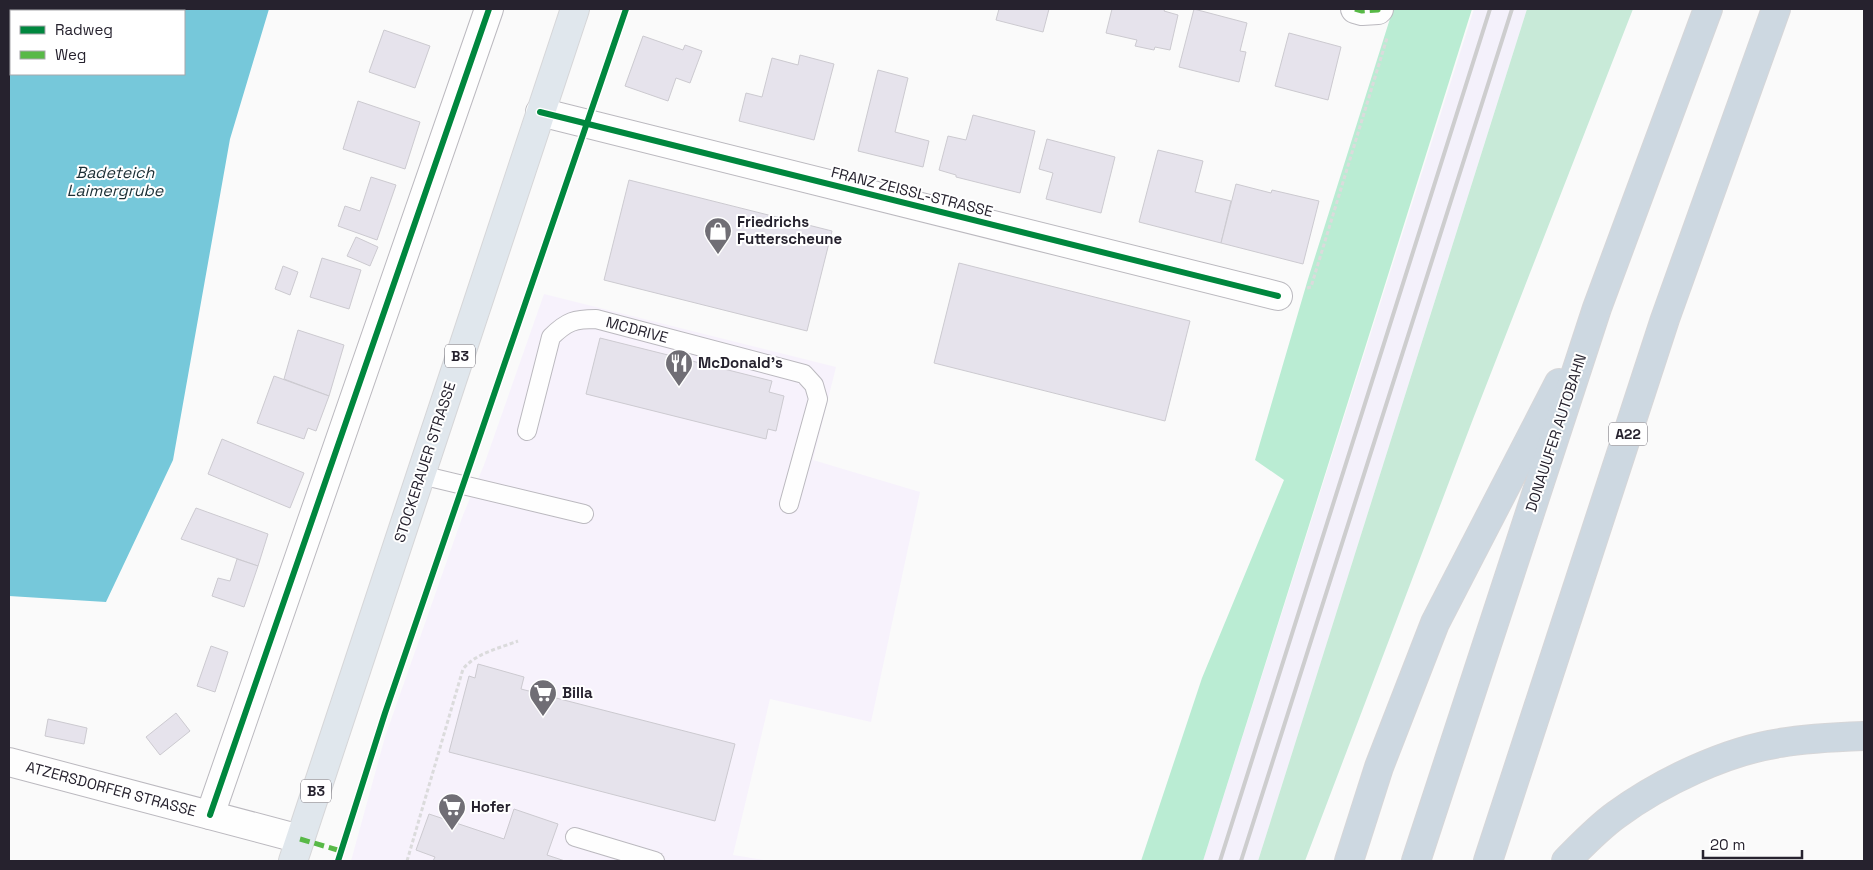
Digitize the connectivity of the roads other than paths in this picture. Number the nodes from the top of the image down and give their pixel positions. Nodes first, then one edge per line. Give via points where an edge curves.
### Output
1 (489, 9) edge
2 (575, 9) edge
3 (1708, 9) edge
4 (1776, 9) edge
5 (540, 112) junction
6 (1278, 296) road end
7 (1597, 308) junction
8 (527, 431) dead end
9 (421, 475) junction
10 (789, 504) dead end
11 (584, 514) dead end
12 (1864, 736) edge
13 (9, 762) edge
14 (210, 815) junction
15 (575, 837) dead end
16 (296, 850) edge
17 (655, 861) edge
18 (1349, 861) edge
19 (1416, 861) edge
20 (1488, 861) edge
21 (1566, 861) edge

1 - 14 street
2 - 5 main road, STOCKERAUER STRASSE / B3
3 - 7 highway, DONAUUFER AUTOBAHN
4 - 20 highway, A22 via 1665,319
5 - 6 street, FRANZ ZEISSL-STRASSE
5 - 9 main road, STOCKERAUER STRASSE / B3
7 - 18 highway via 1435,622 1379,767
7 - 19 highway, DONAUUFER AUTOBAHN
8 - 10 lane, MCDRIVE via 551,337 562,325 578,319 596,319 804,374 814,385 818,399
9 - 11 lane
9 - 16 main road, STOCKERAUER STRASSE / B3
12 - 21 highway via 1821,738 1755,748 1688,773 1616,815
13 - 14 street, ATZERSDORFER STRASSE
14 - 16 street, ATZERSDORFER STRASSE
15 - 17 lane

